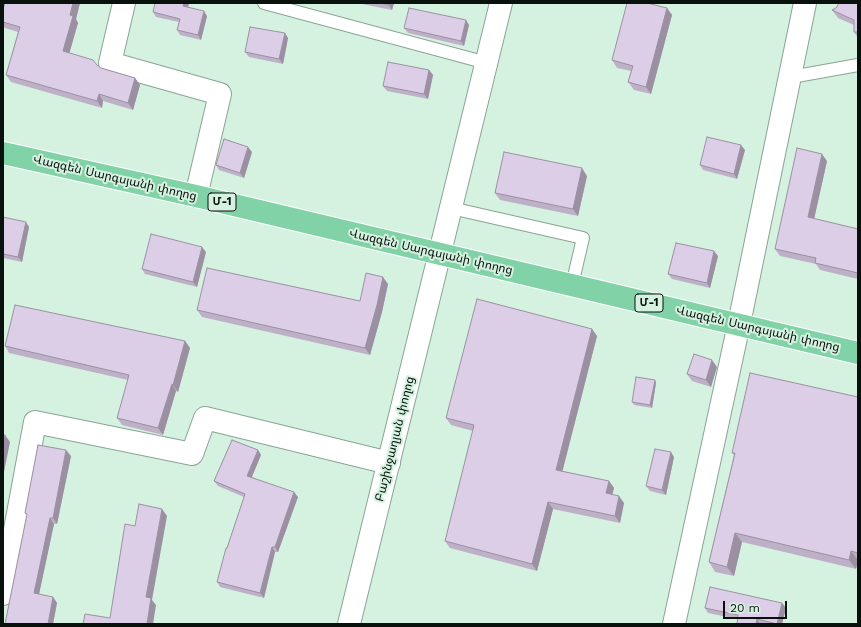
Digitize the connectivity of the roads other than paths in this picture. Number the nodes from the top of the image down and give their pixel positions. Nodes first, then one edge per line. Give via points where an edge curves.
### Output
1 (4, 3) edge
2 (124, 3) edge
3 (264, 3) edge
4 (502, 3) edge
5 (805, 3) edge
6 (3, 6) edge
7 (487, 63) junction
8 (858, 65) edge
9 (791, 77) junction
10 (3, 153) edge
11 (196, 196) junction
12 (451, 208) junction
13 (440, 254) junction
14 (572, 285) junction
15 (739, 324) junction
16 (858, 353) edge
17 (389, 463) junction
18 (4, 583) edge
19 (349, 624) edge
20 (674, 624) edge

1 - 6 lane
2 - 11 street via 110,63 220,94
3 - 7 lane
4 - 7 street, Բաշինջաղյան փողոց
5 - 9 street
7 - 12 street, Բաշինջաղյան փողոց
8 - 9 lane
9 - 15 street
10 - 11 highway, Վազգեն Սարգսյանի փողոց / Մ-1
11 - 13 highway, Վազգեն Սարգսյանի փողոց / Մ-1
12 - 13 street, Բաշինջաղյան փողոց
12 - 14 lane via 583,238
13 - 14 highway, Վազգեն Սարգսյանի փողոց / Մ-1
13 - 17 street, Բաշինջաղյան փողոց
14 - 15 highway, Վազգեն Սարգսյանի փողոց / Մ-1
15 - 16 highway, Վազգեն Սարգսյանի փողոց / Մ-1
15 - 20 street
17 - 18 street via 205,418 192,454 34,422
17 - 19 street, Բաշինջաղյան փողոց

